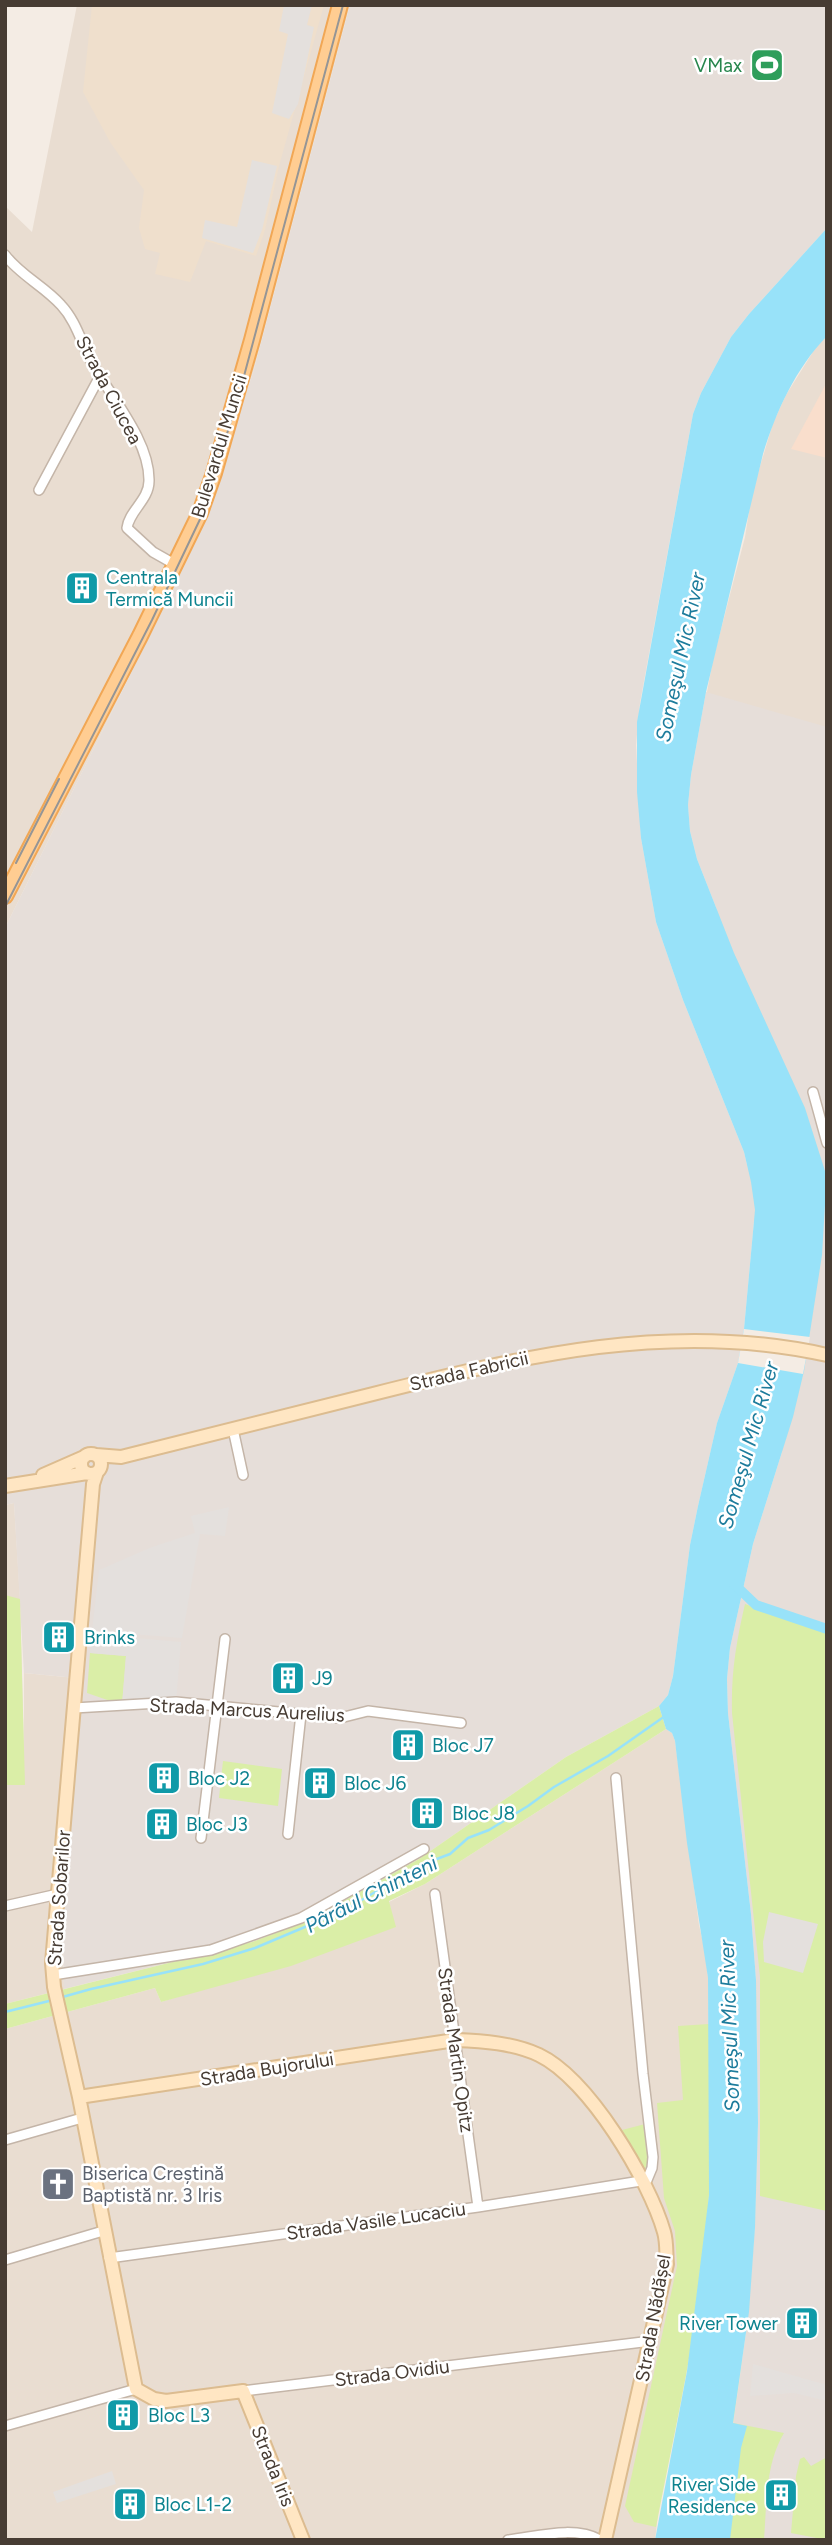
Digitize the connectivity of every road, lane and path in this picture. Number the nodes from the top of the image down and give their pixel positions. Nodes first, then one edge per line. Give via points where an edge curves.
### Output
1 (340, 5) edge
2 (5, 255) edge
3 (100, 376) junction
4 (39, 490) dead end
5 (176, 565) junction
6 (5, 896) edge
7 (813, 1092) dead end
8 (827, 1143) edge
9 (827, 1355) edge
10 (233, 1429) junction
11 (90, 1456) junction
12 (118, 1458) junction
13 (94, 1475) junction
14 (243, 1475) dead end
15 (30, 1480) junction
16 (5, 1486) edge
17 (225, 1639) dead end
18 (217, 1705) junction
19 (74, 1708) junction
20 (301, 1714) junction
21 (461, 1723) dead end
22 (616, 1778) dead end
23 (288, 1834) dead end
24 (201, 1838) dead end
25 (424, 1849) dead end
26 (58, 1894) junction
27 (435, 1894) dead end
28 (5, 1906) edge
29 (53, 1981) junction
30 (455, 2040) junction
31 (79, 2097) junction
32 (82, 2118) junction
33 (5, 2140) edge
34 (643, 2182) junction
35 (478, 2207) junction
36 (103, 2231) junction
37 (109, 2258) junction
38 (5, 2260) edge
39 (651, 2341) junction
40 (136, 2389) junction
41 (243, 2391) junction
42 (5, 2426) edge
43 (303, 2540) edge
44 (508, 2540) edge
45 (600, 2540) edge
46 (605, 2540) edge

1 - 5 main road, Bulevardul Muncii via 214,473
2 - 3 street, Strada Ciucea via 70,316
3 - 4 street
3 - 5 street, Strada Ciucea via 140,444 149,479 127,528
5 - 6 main road, Bulevardul Muncii
7 - 8 street
9 - 10 street, Strada Fabricii via 734,1341 634,1342 468,1370
10 - 12 street, Strada Fabricii
10 - 14 street
11 - 12 street, Strada Fabricii
11 - 13 street, Strada Sobarilor via 102,1463
11 - 15 street, Strada Fabricii
12 - 13 street, Strada Fabricii
13 - 15 street, Strada Fabricii
13 - 19 street, Strada Sobarilor
15 - 16 street, Strada Fabricii
17 - 18 street
18 - 19 street, Strada Marcus Aurelius via 177,1702
18 - 20 street, Strada Marcus Aurelius
18 - 24 street
19 - 26 street, Strada Sobarilor
20 - 21 street, Strada Marcus Aurelius via 340,1718 368,1711
20 - 23 street
22 - 34 street via 653,2157 650,2176
25 - 29 street via 301,1918 211,1950
26 - 28 street
26 - 29 street, Strada Sobarilor
27 - 30 street, Strada Martin Opitz
29 - 31 street, Strada Sobarilor
30 - 31 street, Strada Bujorului
30 - 34 street, Strada Nădășel via 519,2048 561,2069 602,2116
30 - 35 street, Strada Martin Opitz
31 - 32 street, Strada Sobarilor
32 - 33 street
32 - 36 street, Strada Sobarilor
34 - 35 street, Strada Vasile Lucaciu
34 - 39 street, Strada Nădășel via 666,2236 667,2264
35 - 37 street, Strada Vasile Lucaciu
36 - 37 street, Strada Sobarilor
36 - 38 street
37 - 40 street, Strada Sobarilor
39 - 41 street, Strada Ovidiu
39 - 46 street, Strada Nădășel
40 - 41 street, Strada Ovidiu via 166,2401
40 - 42 street
41 - 43 street, Strada Iris
44 - 45 street via 573,2532

